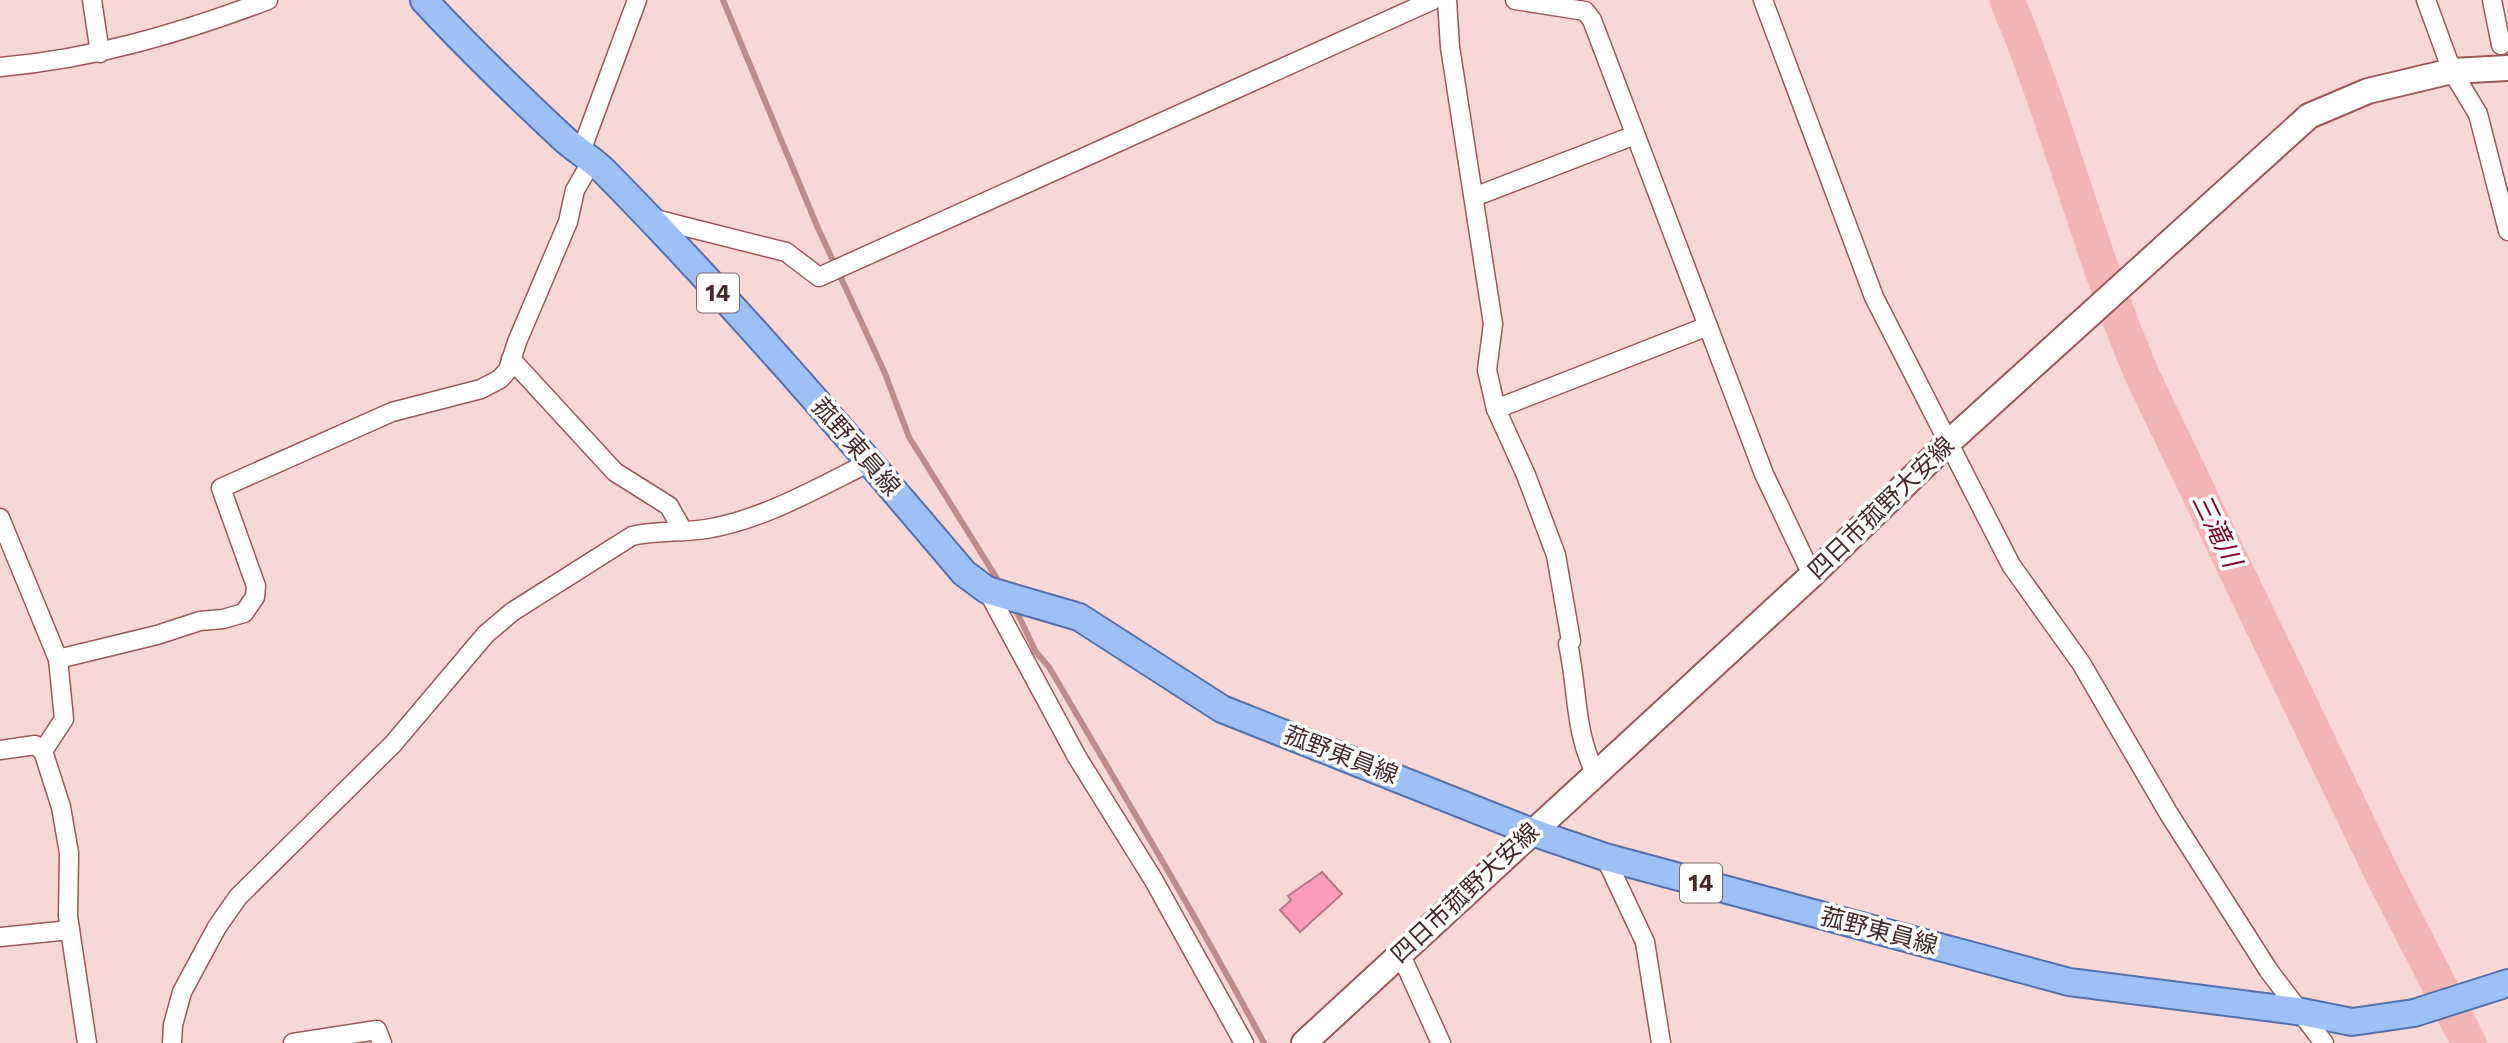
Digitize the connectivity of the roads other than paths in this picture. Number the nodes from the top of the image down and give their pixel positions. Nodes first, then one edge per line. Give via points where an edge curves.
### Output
1 (92, 0) edge
2 (268, 0) edge
3 (424, 0) edge
4 (637, 0) edge
5 (1447, 0) edge
6 (1515, 0) edge
7 (1763, 0) edge
8 (2426, 0) edge
9 (2492, 0) edge
10 (1429, 1) edge
11 (100, 53) junction
12 (2505, 56) edge
13 (0, 66) edge
14 (2452, 71) junction
15 (1635, 135) junction
16 (586, 158) junction
17 (1474, 197) junction
18 (649, 217) junction
19 (2508, 231) edge
20 (1708, 326) junction
21 (510, 359) junction
22 (1496, 409) junction
23 (1948, 443) junction
24 (870, 462) junction
25 (0, 518) edge
26 (682, 529) junction
27 (1812, 575) junction
28 (994, 592) junction
29 (58, 659) junction
30 (0, 750) edge
31 (43, 751) junction
32 (1595, 772) junction
33 (1532, 832) junction
34 (1605, 857) junction
35 (70, 930) junction
36 (0, 937) edge
37 (1400, 953) junction
38 (2507, 983) edge
39 (2297, 1011) junction
40 (87, 1043) edge
41 (172, 1043) edge
42 (293, 1043) edge
43 (382, 1043) edge
44 (1244, 1043) edge
45 (1304, 1043) edge
46 (1441, 1043) edge
47 (1661, 1043) edge
48 (2324, 1043) edge

1 - 11 street
2 - 11 street via 180,32
3 - 16 main road, 菰野東員線 / 14
4 - 16 street
5 - 17 street
6 - 15 street via 1585,11 1608,57
7 - 23 street via 1874,297
8 - 14 street
9 - 12 street
10 - 18 street via 819,277 786,252
11 - 13 street
12 - 14 main road, 四日市菰野大安線
14 - 19 street via 2478,114
14 - 23 main road, 四日市菰野大安線 via 2368,91 2309,116
15 - 17 street
15 - 20 street
16 - 18 main road, 菰野東員線 / 14
16 - 21 street via 568,222
17 - 22 street via 1493,324 1487,370
18 - 24 main road, 菰野東員線 / 14
20 - 22 street
20 - 27 street via 1764,474
21 - 26 street via 615,472 668,506
21 - 29 street via 500,379 481,389 392,412 222,488 256,586 255,597 244,613
22 - 32 street via 1556,555 1582,745
23 - 27 main road, 四日市菰野大安線
23 - 39 street via 2011,565 2081,663 2169,814
24 - 26 street via 800,497 738,520 706,529
24 - 28 main road, 菰野東員線 / 14 via 964,573
25 - 29 street
26 - 41 street via 632,536 512,612 486,634 393,744 226,911 182,992
27 - 32 main road, 四日市菰野大安線
28 - 33 main road, 菰野東員線 / 14 via 1079,617 1222,709
28 - 44 street via 1077,757 1160,889
29 - 31 street via 64,719
30 - 31 street via 34,745
31 - 35 street via 61,807 69,853
32 - 33 main road, 四日市菰野大安線
33 - 34 main road, 菰野東員線 / 14
33 - 37 main road, 四日市菰野大安線
34 - 39 main road, 菰野東員線 / 14 via 2069,982
34 - 47 street via 1645,942
35 - 36 street
35 - 40 street
37 - 45 main road, 四日市菰野大安線
37 - 46 street
38 - 39 main road, 菰野東員線 / 14 via 2414,1013 2353,1022
39 - 48 street
42 - 43 street via 377,1030

